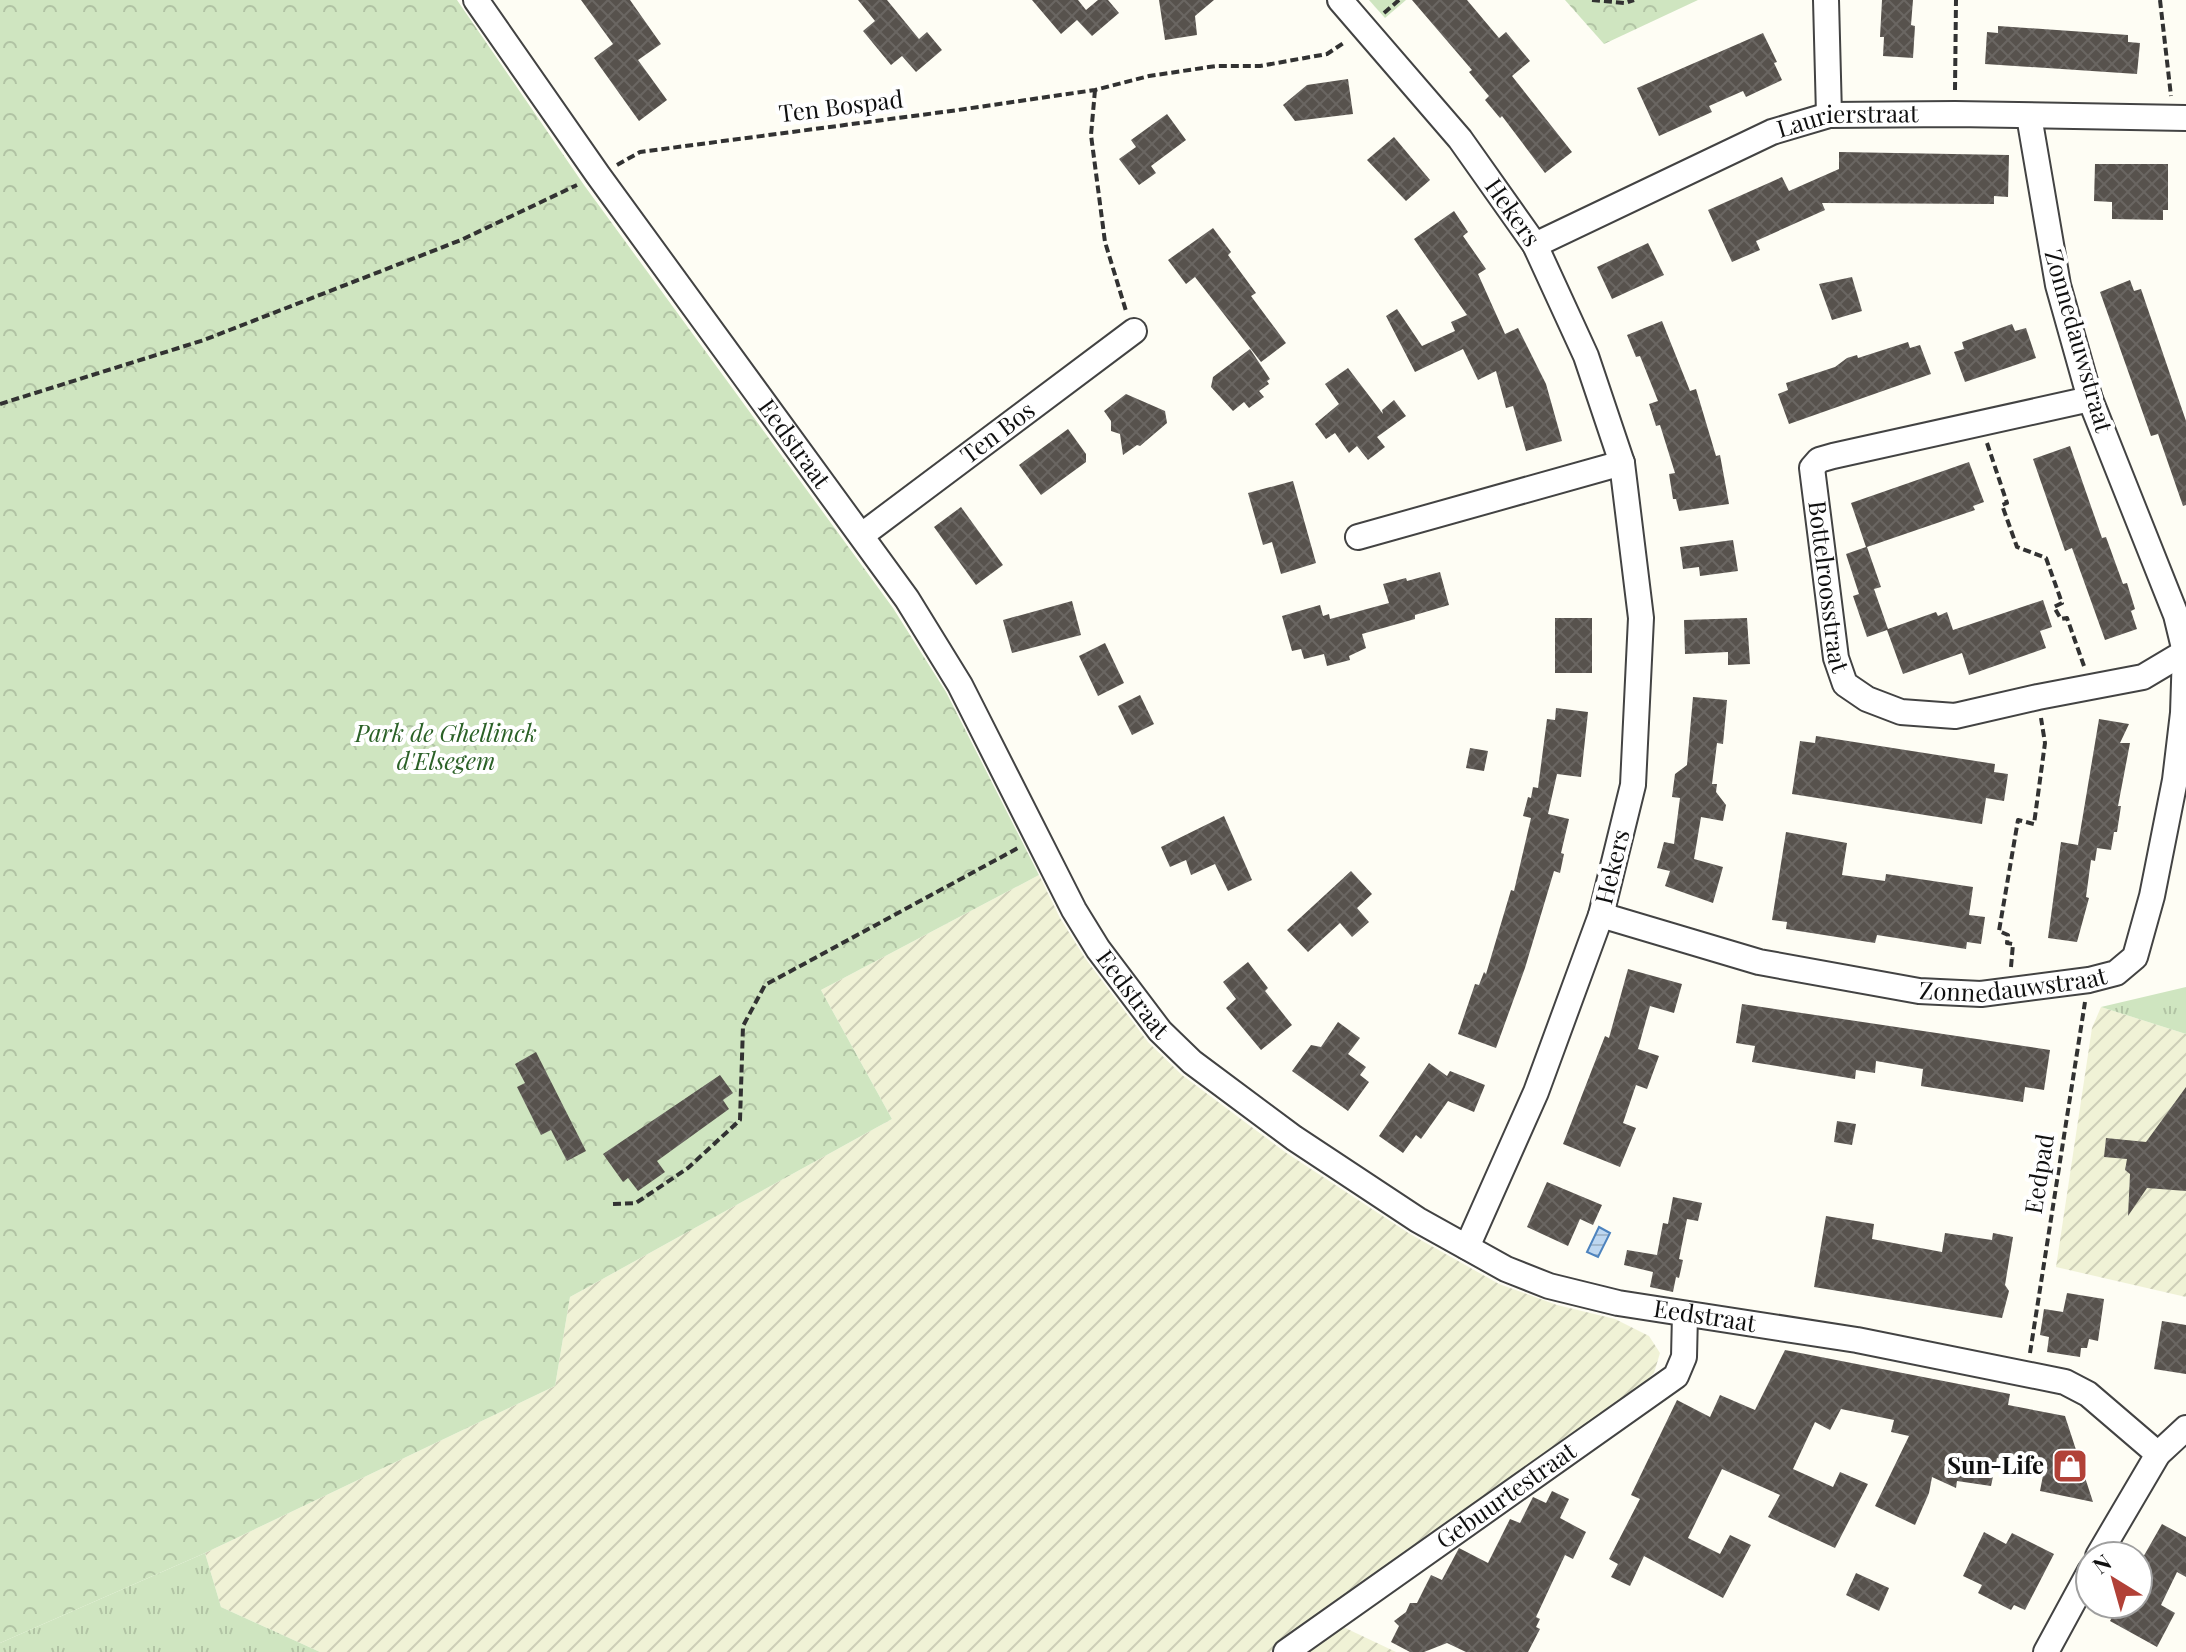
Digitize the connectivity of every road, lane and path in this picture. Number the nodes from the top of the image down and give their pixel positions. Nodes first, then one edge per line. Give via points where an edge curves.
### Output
1 (476, 0) edge
2 (1340, 0) edge
3 (1592, 0) edge
4 (1634, 0) edge
5 (1826, 0) edge
6 (1956, 0) edge
7 (2160, 0) edge
8 (1366, 30) junction
9 (1095, 90) junction
10 (1955, 114) junction
11 (1829, 115) junction
12 (2029, 116) junction
13 (2179, 118) edge
14 (598, 175) junction
15 (1535, 245) junction
16 (1134, 331) joint
17 (2090, 399) junction
18 (0, 404) edge
19 (1980, 423) junction
20 (1622, 463) junction
21 (862, 535) junction
22 (1358, 537) dead end
23 (2185, 652) edge
24 (2092, 687) junction
25 (2038, 697) junction
26 (2181, 781) edge
27 (1038, 837) junction
28 (1601, 915) junction
29 (2089, 980) junction
30 (2009, 989) junction
31 (613, 1204) dead end
32 (1467, 1247) junction
33 (1685, 1314) junction
34 (2027, 1374) junction
35 (2186, 1428) edge
36 (2158, 1454) junction
37 (2107, 1540) edge
38 (2074, 1600) edge
39 (1286, 1652) edge
40 (2046, 1652) edge

1 - 14 street, Eedstraat
2 - 8 street, Hekers
3 - 4 path
5 - 11 street
6 - 10 path
7 - 13 path
8 - 9 path, Ten Bospad via 1327,54 1176,72
8 - 15 street, Hekers via 1460,139
9 - 14 path, Ten Bospad via 640,152
9 - 16 path via 1091,135 1105,242
10 - 11 street, Laurierstraat
10 - 12 street, Laurierstraat
11 - 15 street, Laurierstraat via 1772,132
12 - 13 street, Laurierstraat
12 - 17 street, Zonnedauwstraat via 2058,285
14 - 18 path, Ten Bospad via 461,240 219,335
14 - 21 street, Eedstraat
15 - 20 street, Hekers via 1586,356
16 - 21 street, Ten Bos
17 - 19 street, Bottelroosstraat
17 - 23 street, Zonnedauwstraat via 2176,615
19 - 24 path via 2017,547 2046,558 2062,603 2054,607 2061,619 2067,618
19 - 25 street, Bottelroosstraat via 1833,456 1812,468 1836,658 1845,684 1901,712 1955,716
20 - 22 street
20 - 28 street, Hekers via 1641,618 1635,754 1633,785
21 - 27 street, Eedstraat via 960,685
23 - 24 street, Bottelroosstraat via 2143,677
23 - 26 street, Zonnedauwstraat
24 - 25 street, Bottelroosstraat
25 - 30 path via 2045,743 2034,824 2018,820 1999,931 2013,944
26 - 29 street, Zonnedauwstraat via 2135,957 2116,973
27 - 31 path via 765,985 743,1026 740,1120 688,1168 636,1203
27 - 32 street, Eedstraat via 1098,949 1160,1031 1192,1062 1294,1138
28 - 30 street, Zonnedauwstraat via 1759,962 1919,991 1981,994
28 - 32 street, Hekers via 1536,1092
29 - 30 street, Zonnedauwstraat
29 - 34 path, Eedpad
32 - 33 street, Eedstraat via 1549,1286
33 - 34 street, Eedstraat via 1857,1340
33 - 39 street, Gebuurtestraat via 1684,1357 1676,1376
34 - 36 street, Eedstraat via 2065,1382 2088,1394
35 - 36 street
36 - 37 street
38 - 40 street

